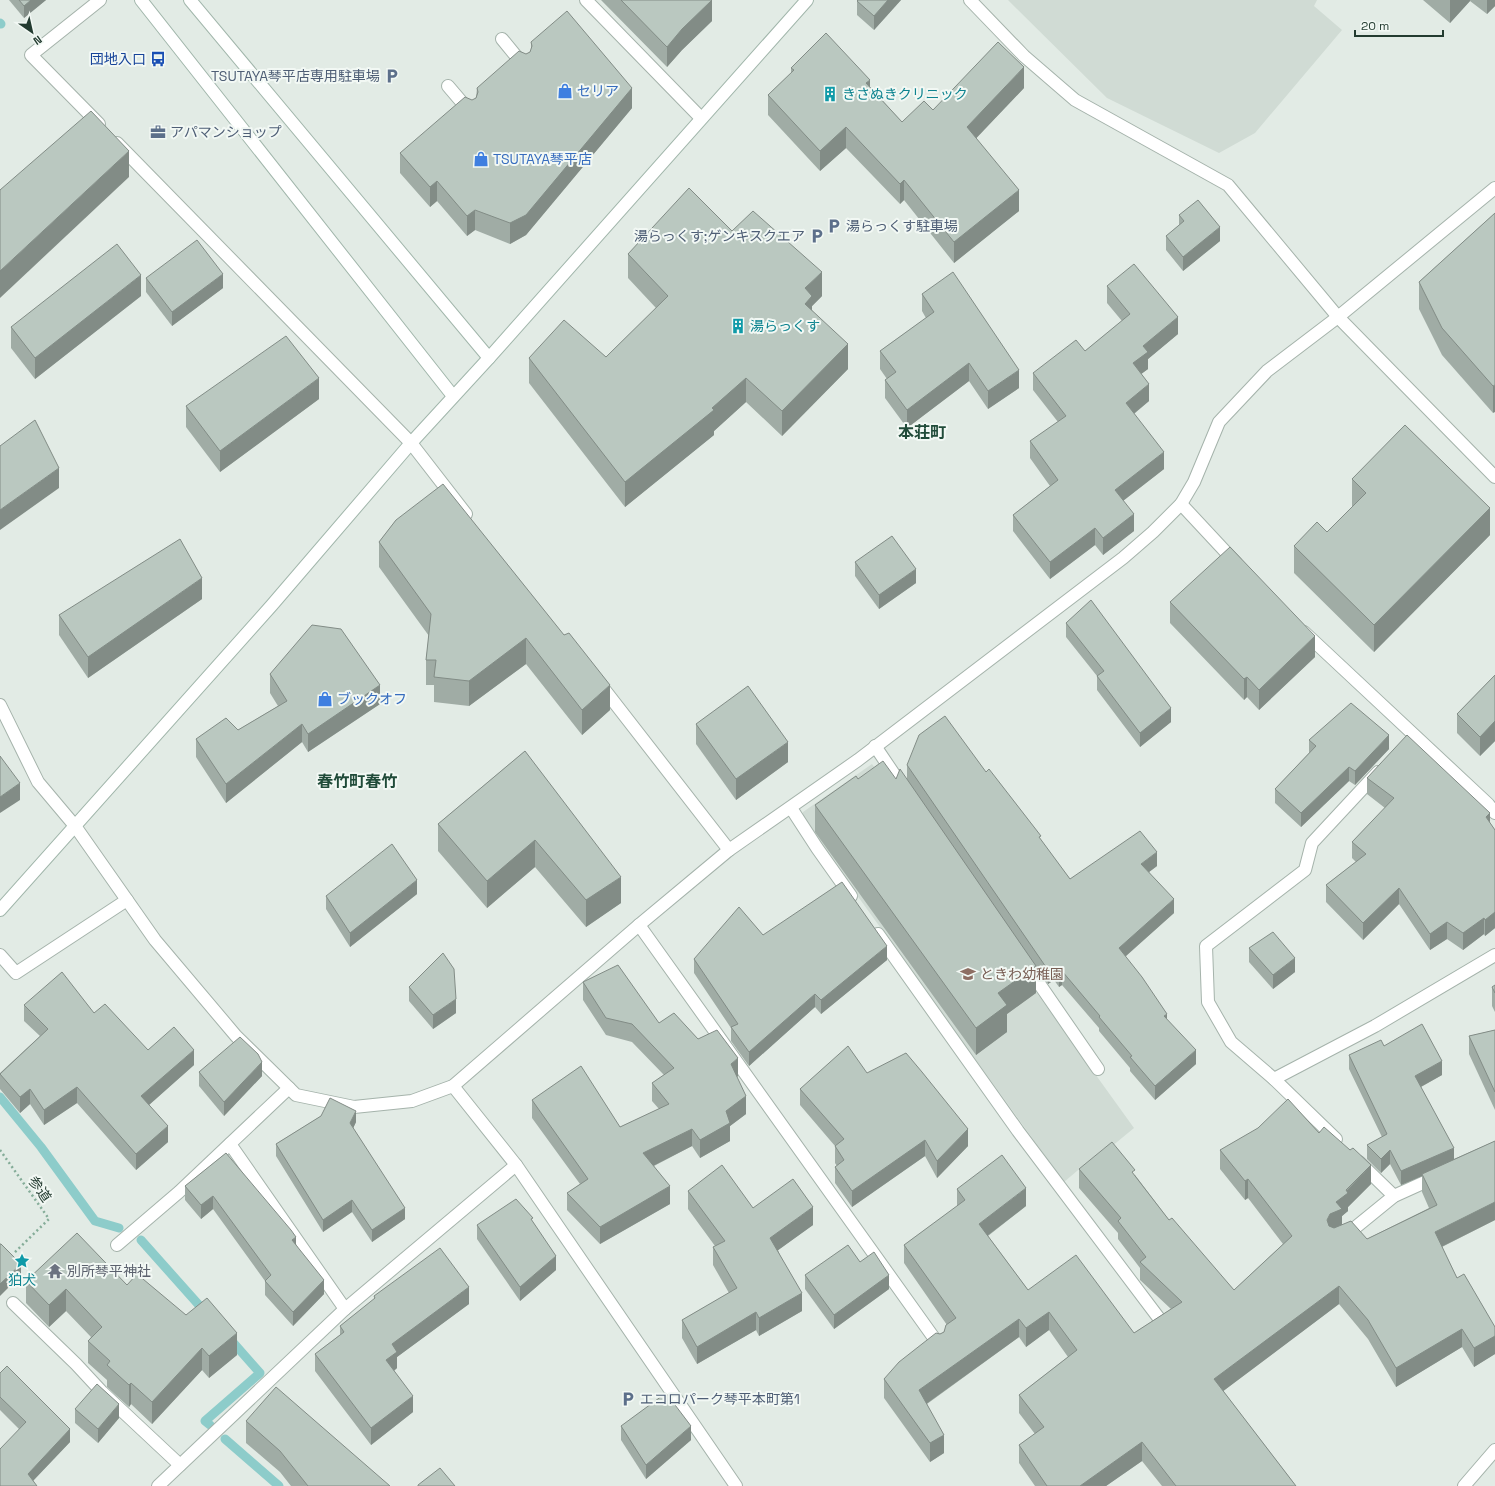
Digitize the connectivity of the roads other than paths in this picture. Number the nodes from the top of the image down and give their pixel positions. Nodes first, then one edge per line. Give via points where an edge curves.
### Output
1 (100, 0) edge
2 (141, 0) edge
3 (190, 0) edge
4 (586, 0) edge
5 (807, 0) edge
6 (970, 0) edge
7 (502, 39) dead end
8 (525, 66) edge
9 (448, 86) dead end
10 (471, 113) edge
11 (701, 118) junction
12 (1495, 188) edge
13 (1338, 317) junction
14 (489, 358) junction
15 (453, 396) junction
16 (412, 443) junction
17 (1495, 477) edge
18 (1180, 504) junction
19 (472, 520) edge
20 (1246, 574) edge
21 (1296, 625) edge
22 (593, 676) edge
23 (0, 705) edge
24 (875, 746) junction
25 (1386, 763) edge
26 (915, 804) edge
27 (791, 808) junction
28 (1495, 813) edge
29 (75, 826) junction
30 (729, 850) junction
31 (127, 900) junction
32 (858, 906) edge
33 (0, 910) edge
34 (639, 925) junction
35 (872, 925) edge
36 (1495, 954) edge
37 (0, 955) edge
38 (1022, 959) edge
39 (1098, 1069) dead end
40 (1274, 1079) junction
41 (453, 1086) junction
42 (289, 1088) junction
43 (230, 1144) junction
44 (516, 1165) junction
45 (1444, 1174) edge
46 (1394, 1196) junction
47 (1334, 1239) edge
48 (117, 1245) dead end
49 (13, 1303) dead end
50 (345, 1309) junction
51 (1158, 1317) edge
52 (939, 1345) edge
53 (1495, 1450) edge
54 (180, 1465) junction
55 (732, 1484) edge
56 (158, 1486) edge
57 (1464, 1486) edge

1 - 16 street via 31,55
2 - 15 street
3 - 14 street
4 - 11 street
5 - 11 street
6 - 13 street via 1024,56 1075,100 1228,185
7 - 8 street
9 - 10 street
11 - 14 street
12 - 13 street
13 - 17 street
13 - 18 street via 1267,371 1219,422 1194,482
14 - 15 street
15 - 16 street
16 - 19 street
16 - 29 street via 272,606
18 - 20 street
18 - 24 street via 1123,558
21 - 28 street via 1410,737 1488,804
22 - 30 street
23 - 29 street via 38,782
24 - 26 street
24 - 27 street
25 - 40 street via 1312,843 1305,870 1206,946 1208,1002 1231,1042
27 - 30 street
27 - 32 street
29 - 31 street
29 - 33 street
30 - 34 street
31 - 37 street via 16,973
31 - 42 street via 156,940 236,1036
34 - 41 street
34 - 52 street
35 - 51 street via 1018,1131
36 - 40 street via 1375,1026
38 - 39 street
40 - 46 street
41 - 42 street via 412,1101 354,1107 296,1095
41 - 44 street
42 - 43 street
43 - 48 street
43 - 50 street
44 - 50 street
44 - 55 street
45 - 46 street
46 - 47 street via 1351,1231
49 - 54 street
50 - 54 street
53 - 57 street
54 - 56 street

